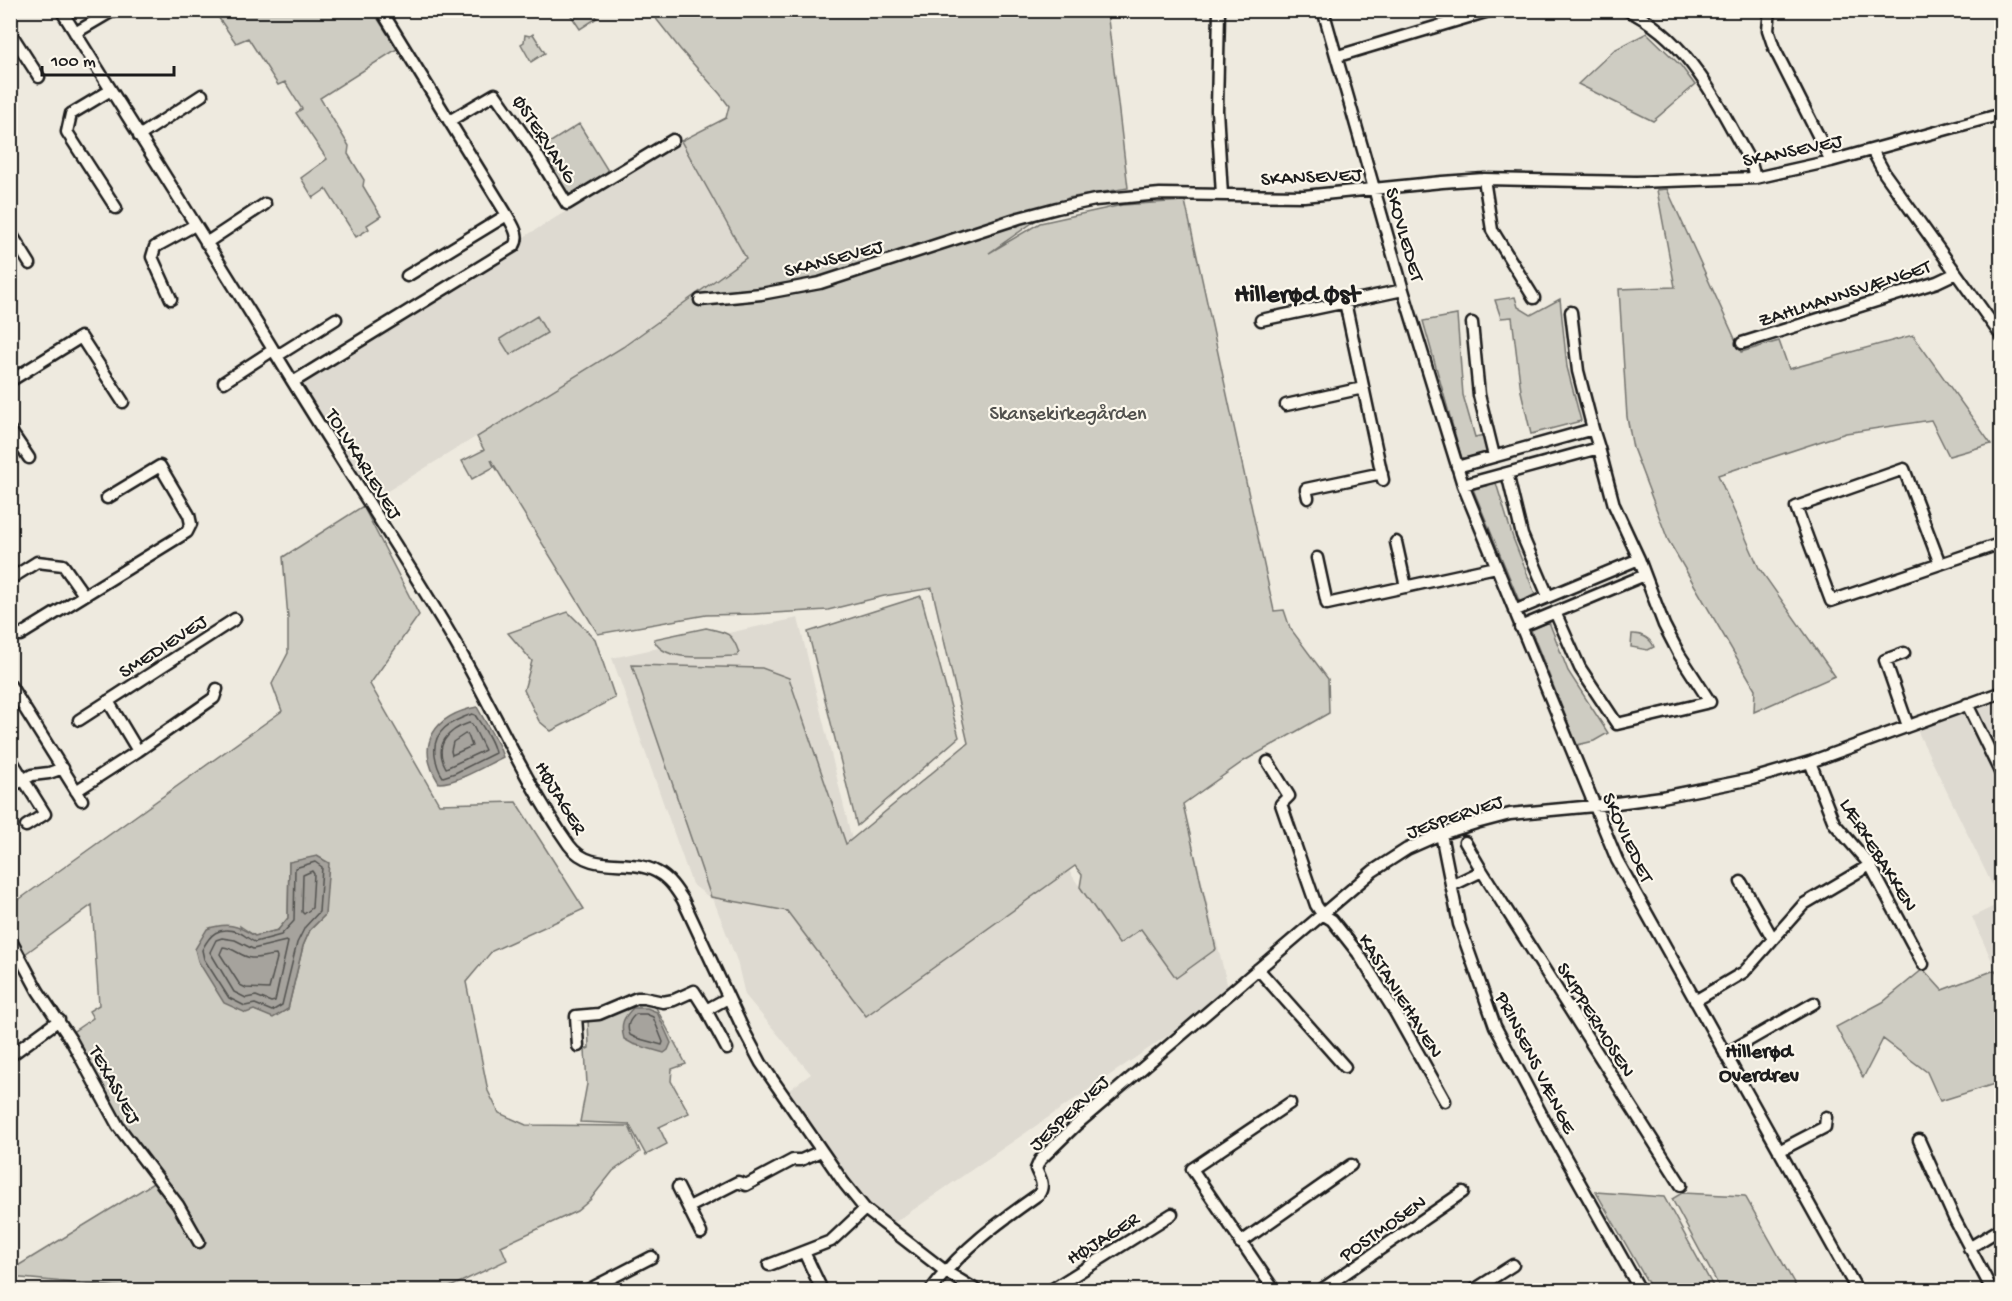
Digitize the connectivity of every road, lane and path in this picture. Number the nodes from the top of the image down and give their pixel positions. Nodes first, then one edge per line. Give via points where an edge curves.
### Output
1 (61, 10) edge
2 (114, 10) edge
3 (381, 10) edge
4 (1219, 10) edge
5 (1323, 10) edge
6 (1492, 10) edge
7 (1627, 10) edge
8 (1770, 10) edge
9 (10, 32) edge
10 (75, 33) junction
11 (1338, 56) junction
12 (39, 77) dead end
13 (111, 90) junction
14 (202, 95) dead end
15 (2001, 114) edge
16 (449, 121) junction
17 (140, 136) junction
18 (674, 140) dead end
19 (1872, 150) junction
20 (1831, 161) junction
21 (1755, 178) junction
22 (1484, 179) junction
23 (1374, 189) junction
24 (1222, 195) junction
25 (266, 204) dead end
26 (116, 208) dead end
27 (507, 215) junction
28 (195, 225) junction
29 (10, 232) edge
30 (206, 243) junction
31 (30, 264) dead end
32 (1956, 273) junction
33 (407, 276) dead end
34 (1403, 290) junction
35 (1534, 298) dead end
36 (171, 299) dead end
37 (700, 300) dead end
38 (1345, 302) junction
39 (1571, 312) dead end
40 (336, 319) dead end
41 (1261, 320) dead end
42 (1472, 323) dead end
43 (2001, 337) edge
44 (1742, 343) dead end
45 (275, 353) junction
46 (10, 381) edge
47 (224, 382) dead end
48 (293, 382) junction
49 (1363, 388) junction
50 (123, 402) dead end
51 (1286, 405) dead end
52 (1593, 429) junction
53 (10, 430) edge
54 (1599, 448) junction
55 (1494, 456) junction
56 (28, 458) dead end
57 (1457, 467) junction
58 (1506, 473) junction
59 (1463, 485) junction
60 (106, 498) dead end
61 (1308, 498) dead end
62 (1396, 542) dead end
63 (2001, 543) edge
64 (1317, 558) dead end
65 (1639, 559) junction
66 (1940, 564) junction
67 (1496, 567) junction
68 (1645, 574) junction
69 (10, 579) edge
70 (1406, 587) junction
71 (84, 595) junction
72 (1548, 596) junction
73 (1514, 611) junction
74 (1555, 612) junction
75 (441, 618) joint
76 (235, 619) dead end
77 (1520, 627) junction
78 (20, 635) dead end
79 (1904, 653) dead end
80 (10, 685) edge
81 (217, 689) dead end
82 (2001, 692) edge
83 (108, 701) junction
84 (1967, 704) junction
85 (79, 720) dead end
86 (1908, 726) junction
87 (138, 751) junction
88 (10, 758) edge
89 (1268, 762) dead end
90 (1810, 762) junction
91 (63, 768) junction
92 (2001, 776) edge
93 (24, 779) junction
94 (10, 787) edge
95 (1594, 806) junction
96 (26, 826) dead end
97 (1441, 834) junction
98 (1465, 842) dead end
99 (1870, 865) junction
100 (1482, 871) junction
101 (1742, 882) dead end
102 (1451, 886) junction
103 (1322, 914) junction
104 (10, 939) edge
105 (1773, 939) junction
106 (1923, 964) dead end
107 (1258, 969) junction
108 (729, 998) junction
109 (1695, 1001) junction
110 (1814, 1003) dead end
111 (706, 1010) junction
112 (58, 1020) junction
113 (578, 1046) dead end
114 (727, 1049) dead end
115 (1725, 1054) junction
116 (10, 1056) edge
117 (1345, 1067) dead end
118 (1445, 1101) dead end
119 (1290, 1103) dead end
120 (1826, 1118) dead end
121 (1919, 1140) dead end
122 (821, 1150) junction
123 (1779, 1151) junction
124 (1351, 1165) dead end
125 (1681, 1185) dead end
126 (678, 1187) dead end
127 (1463, 1192) dead end
128 (688, 1207) junction
129 (865, 1209) junction
130 (1172, 1214) dead end
131 (2001, 1228) edge
132 (701, 1233) dead end
133 (199, 1242) dead end
134 (1240, 1242) junction
135 (1969, 1248) junction
136 (804, 1252) junction
137 (652, 1257) dead end
138 (1513, 1264) dead end
139 (769, 1265) dead end
140 (945, 1271) junction
141 (588, 1290) edge
142 (822, 1290) edge
143 (931, 1290) edge
144 (976, 1290) edge
145 (1051, 1290) edge
146 (1274, 1290) edge
147 (1321, 1290) edge
148 (1474, 1290) edge
149 (1640, 1290) edge
150 (1857, 1290) edge
151 (1992, 1290) edge

1 - 10 street, TOLVKARLEVEJ
2 - 10 street
3 - 16 street
4 - 24 street via 1217,110
5 - 11 street, SKOVLEDET
6 - 11 street
7 - 21 street via 1651,23 1697,69 1751,163
8 - 20 street via 1768,30 1774,48
9 - 12 street
10 - 13 street, TOLVKARLEVEJ
11 - 23 street, SKOVLEDET
13 - 17 street, TOLVKARLEVEJ
13 - 26 street via 71,114 68,132
14 - 17 street
15 - 19 street, SKANSEVEJ
16 - 18 street, ØSTERVANG via 495,94 567,204
16 - 27 street
17 - 28 street, TOLVKARLEVEJ
19 - 20 street, SKANSEVEJ
19 - 32 street
20 - 21 street, SKANSEVEJ
21 - 22 street, SKANSEVEJ via 1659,182
22 - 23 street, SKANSEVEJ
22 - 35 street via 1492,230
23 - 24 street, SKANSEVEJ via 1304,196
23 - 34 street, SKOVLEDET
24 - 37 street, SKANSEVEJ via 1138,195 1095,200 1019,218 820,283
25 - 30 street
27 - 33 street
27 - 48 street via 516,233 514,246
28 - 30 street, TOLVKARLEVEJ
28 - 36 street via 155,247 152,257
29 - 31 street
30 - 45 street, TOLVKARLEVEJ
32 - 43 street
32 - 44 street, ZAHLMANNSVÆNGET
34 - 38 street
34 - 57 street, SKOVLEDET
38 - 41 street
38 - 49 street
39 - 52 street via 1578,371
40 - 45 street
42 - 55 street via 1479,395
45 - 47 street
45 - 48 street, TOLVKARLEVEJ
46 - 50 street via 81,337
48 - 75 street, TOLVKARLEVEJ
49 - 51 street
49 - 61 street via 1382,476 1306,489
52 - 54 street
52 - 55 street
53 - 56 street
54 - 58 street
54 - 65 street via 1614,505
55 - 57 street
57 - 59 street, SKOVLEDET
58 - 59 street
58 - 72 street via 1522,535
59 - 67 street, SKOVLEDET
60 - 71 street via 160,466 191,524 187,532
62 - 70 street
63 - 66 street
64 - 70 street via 1327,604
65 - 68 street
65 - 72 street
66 - 66 street via 1831,601 1796,507 1904,469
67 - 70 street
67 - 73 street, SKOVLEDET
68 - 74 street
68 - 74 street via 1664,625 1710,702 1617,724 1580,669
69 - 71 street via 37,562 63,565
71 - 78 street
72 - 73 street
73 - 77 street, SKOVLEDET
74 - 77 street
75 - 108 street, HØJAGER via 539,798 572,848 589,861 636,865 657,872 672,884
76 - 83 street, SMEDIEVEJ
77 - 95 street, SKOVLEDET
79 - 86 street via 1885,660
80 - 91 street
81 - 87 street via 214,698
82 - 84 street, JESPERVEJ
83 - 85 street, SMEDIEVEJ
83 - 87 street, SMEDIEVEJ
84 - 86 street, JESPERVEJ
84 - 92 street
86 - 90 street, JESPERVEJ
87 - 91 street via 79,795
88 - 93 street
89 - 103 street via 1289,796 1281,804
90 - 95 street, JESPERVEJ via 1752,779
90 - 99 street, LÆRKEBAKKEN via 1834,823
91 - 93 street
93 - 94 street
93 - 96 street via 45,814
95 - 97 street, JESPERVEJ via 1510,814
95 - 109 street, SKOVLEDET via 1617,860
97 - 102 street, PRINSENS VÆNGE
97 - 103 street, JESPERVEJ via 1407,849 1373,871
98 - 100 street, SKIPPERMOSEN
99 - 105 street via 1804,904
99 - 106 street, LÆRKEBAKKEN
100 - 102 street
100 - 125 street, SKIPPERMOSEN
101 - 105 street
102 - 149 street, PRINSENS VÆNGE via 1459,924 1495,1026
103 - 107 street, JESPERVEJ
103 - 118 street, KASTANIEHAVEN via 1332,920 1358,953
104 - 112 street, TEXASVEJ
105 - 109 street via 1744,972
107 - 117 street
107 - 140 street, JESPERVEJ via 1070,1131 1040,1160 1036,1169 1042,1183 1039,1194 979,1238
108 - 111 street
108 - 122 street, HØJAGER via 761,1063
109 - 115 street, SKOVLEDET
110 - 115 street
111 - 113 street via 694,991 663,1002 637,998 599,1014 576,1016
111 - 114 street
112 - 116 street
112 - 133 street, TEXASVEJ via 118,1126 178,1205
115 - 123 street, SKOVLEDET
119 - 134 street via 1192,1169
120 - 123 street via 1825,1127
121 - 135 street
122 - 128 street via 746,1185 738,1182
122 - 129 street, HØJAGER
123 - 150 street, SKOVLEDET
124 - 134 street
126 - 128 street
127 - 147 street, POSTMOSEN
128 - 132 street
129 - 136 street via 831,1241
129 - 140 street, HØJAGER
130 - 145 street, HØJAGER
131 - 135 street
134 - 146 street
135 - 151 street
136 - 139 street
136 - 142 street
137 - 141 street
138 - 148 street
140 - 143 street, JESPERVEJ
140 - 144 street, HØJAGER

